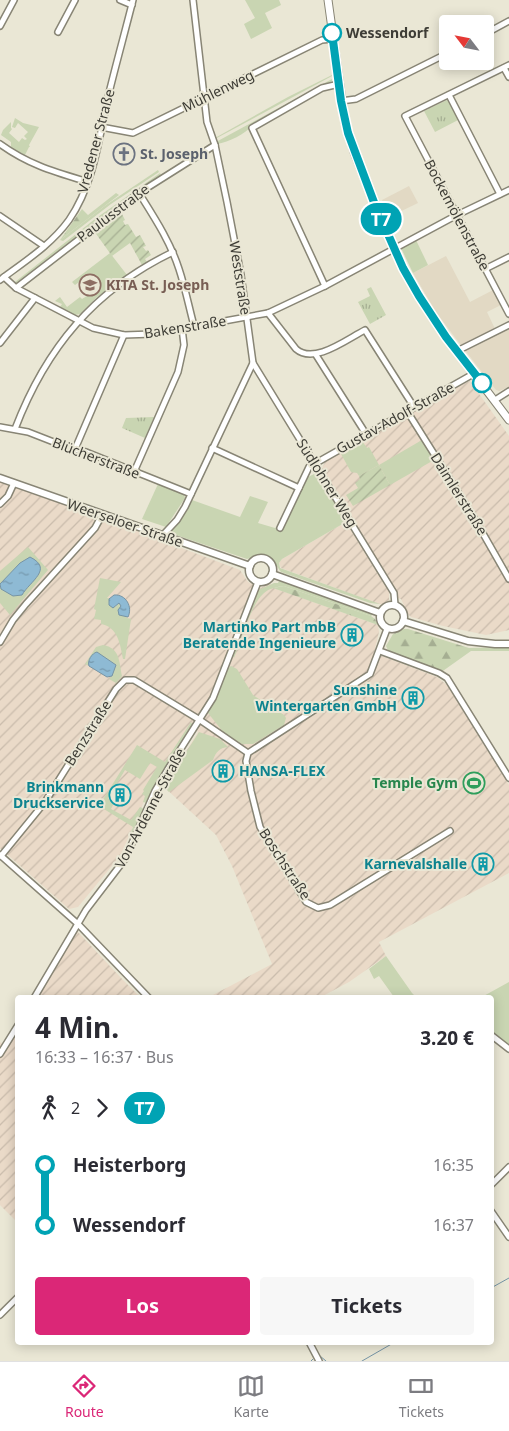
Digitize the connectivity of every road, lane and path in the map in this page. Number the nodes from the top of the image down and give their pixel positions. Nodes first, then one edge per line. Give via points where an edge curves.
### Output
1 (14, 0) edge
2 (75, 0) edge
3 (120, 0) edge
4 (193, 0) edge
5 (328, 0) edge
6 (132, 3) edge
7 (509, 22) edge
8 (0, 26) edge
9 (494, 30) edge
10 (58, 32) dead end
11 (333, 39) junction
12 (439, 58) edge
13 (507, 66) edge
14 (509, 77) edge
15 (339, 84) junction
16 (448, 95) junction
17 (204, 98) junction
18 (341, 101) junction
19 (101, 127) junction
20 (0, 144) edge
21 (215, 145) junction
22 (88, 182) junction
23 (509, 190) edge
24 (138, 193) junction
25 (500, 194) junction
26 (457, 215) junction
27 (0, 216) edge
28 (44, 246) junction
29 (394, 248) junction
30 (173, 252) junction
31 (509, 257) edge
32 (485, 269) junction
33 (2, 279) edge
34 (325, 286) junction
35 (16, 288) junction
36 (35, 298) junction
37 (268, 313) junction
38 (509, 314) edge
39 (246, 317) junction
40 (78, 321) junction
41 (509, 325) edge
42 (194, 326) junction
43 (182, 328) junction
44 (124, 335) junction
45 (0, 343) edge
46 (457, 351) junction
47 (316, 354) junction
48 (253, 363) junction
49 (474, 373) junction
50 (509, 391) edge
51 (495, 400) junction
52 (414, 407) junction
53 (407, 411) junction
54 (509, 420) edge
55 (0, 428) edge
56 (15, 429) junction
57 (366, 434) junction
58 (212, 448) junction
59 (75, 449) junction
60 (315, 464) junction
61 (134, 472) junction
62 (0, 478) edge
63 (14, 483) junction
64 (299, 488) junction
65 (191, 494) junction
66 (0, 504) edge
67 (102, 515) junction
68 (280, 528) dead end
69 (162, 536) junction
70 (250, 566) junction
71 (272, 574) junction
72 (509, 579) edge
73 (258, 582) junction
74 (395, 605) junction
75 (380, 613) junction
76 (404, 621) junction
77 (388, 629) junction
78 (0, 642) edge
79 (509, 644) edge
80 (380, 651) junction
81 (200, 720) junction
82 (248, 753) junction
83 (509, 778) edge
84 (450, 831) dead end
85 (1, 856) edge
86 (78, 924) junction
87 (36, 995) edge
88 (146, 995) edge
89 (15, 1030) edge
90 (494, 1037) edge
91 (509, 1049) edge
92 (0, 1054) edge
93 (509, 1167) edge
94 (494, 1182) edge
95 (494, 1215) edge
96 (509, 1237) edge
97 (15, 1299) edge
98 (0, 1315) edge
99 (311, 1345) edge
100 (319, 1361) edge

1 - 8 street
2 - 10 street
3 - 6 street
4 - 17 street, Weststraße
5 - 11 main road
6 - 19 street, Vredener Straße
7 - 9 street
11 - 15 main road
11 - 17 street, Mühlenweg via 322,40
12 - 18 street via 356,99
13 - 14 street
13 - 16 street
15 - 18 main road
15 - 34 street via 322,88 252,128
16 - 25 street
16 - 26 street, Bockemölenstraße via 405,116
17 - 19 street, Mühlenweg via 134,133
17 - 21 street, Weststraße via 207,122
18 - 29 main road via 354,152
19 - 22 street, Vredener Straße
20 - 22 street via 41,168
21 - 24 street, Paulusstraße
21 - 39 street, Weststraße
22 - 28 street, Vredener Straße via 69,220
23 - 25 street, Bakenstraße
24 - 30 street
24 - 35 street, Paulusstraße
25 - 26 street, Bakenstraße
26 - 29 street, Bakenstraße
26 - 32 street, Bockemölenstraße
27 - 28 street
28 - 33 street, Vredener Straße
29 - 34 street, Bakenstraße
29 - 46 main road via 419,296
30 - 40 street via 122,281 97,300
30 - 42 street
31 - 32 street
32 - 38 street, Bockemölenstraße
33 - 35 street, Bakenstraße
34 - 37 street, Bakenstraße
35 - 36 street, Bakenstraße
36 - 40 street, Bakenstraße
36 - 45 street
37 - 39 street, Bakenstraße
37 - 47 street via 300,353
39 - 42 street, Bakenstraße
39 - 48 street, Weststraße
40 - 44 street, Bakenstraße
40 - 56 street via 39,377
41 - 46 street
42 - 43 street, Bakenstraße
43 - 44 street, Bakenstraße
43 - 61 street via 184,345 178,372
44 - 59 street
46 - 49 main road
47 - 52 street via 364,330
47 - 57 street
48 - 58 street
48 - 60 street, Südlohner Weg
49 - 51 main road
49 - 52 street, Gustav-Adolf-Straße
50 - 51 street
51 - 54 main road
52 - 53 street, Gustav-Adolf-Straße
53 - 57 street, Gustav-Adolf-Straße
53 - 72 street, Daimlerstraße
55 - 56 street, Blücherstraße
56 - 59 street, Blücherstraße
57 - 60 street, Gustav-Adolf-Straße
58 - 64 street
58 - 65 street
59 - 61 street, Blücherstraße
60 - 64 street via 309,467
60 - 74 street, Südlohner Weg via 394,593
61 - 65 street, Blücherstraße
62 - 63 street, Weerseloer Straße
63 - 66 street
63 - 67 street, Weerseloer Straße
64 - 68 street
65 - 69 street via 177,520
67 - 69 street, Weerseloer Straße
67 - 78 street via 95,528 22,608
69 - 70 street, Weerseloer Straße
70 - 71 street via 254,560 264,559 272,566
70 - 73 street via 250,574
71 - 73 street
71 - 75 street
73 - 81 street, Von-Ardenne-Straße via 213,698
74 - 75 street via 386,606
74 - 76 street via 402,610
75 - 77 street via 381,622
76 - 77 street via 399,627
76 - 79 street via 468,641
77 - 80 street
80 - 82 street via 370,674
80 - 83 street via 447,678
81 - 82 street
81 - 85 street, Benzstraße via 140,683 128,679 123,681 45,802
81 - 86 street, Von-Ardenne-Straße via 155,791 125,858
82 - 84 street, Boschstraße via 246,762 260,827 306,902 318,908 330,905
85 - 86 street
86 - 87 street, Von-Ardenne-Straße
86 - 88 street
89 - 92 street
90 - 91 street
93 - 94 street
95 - 96 street
97 - 98 street
99 - 100 street

